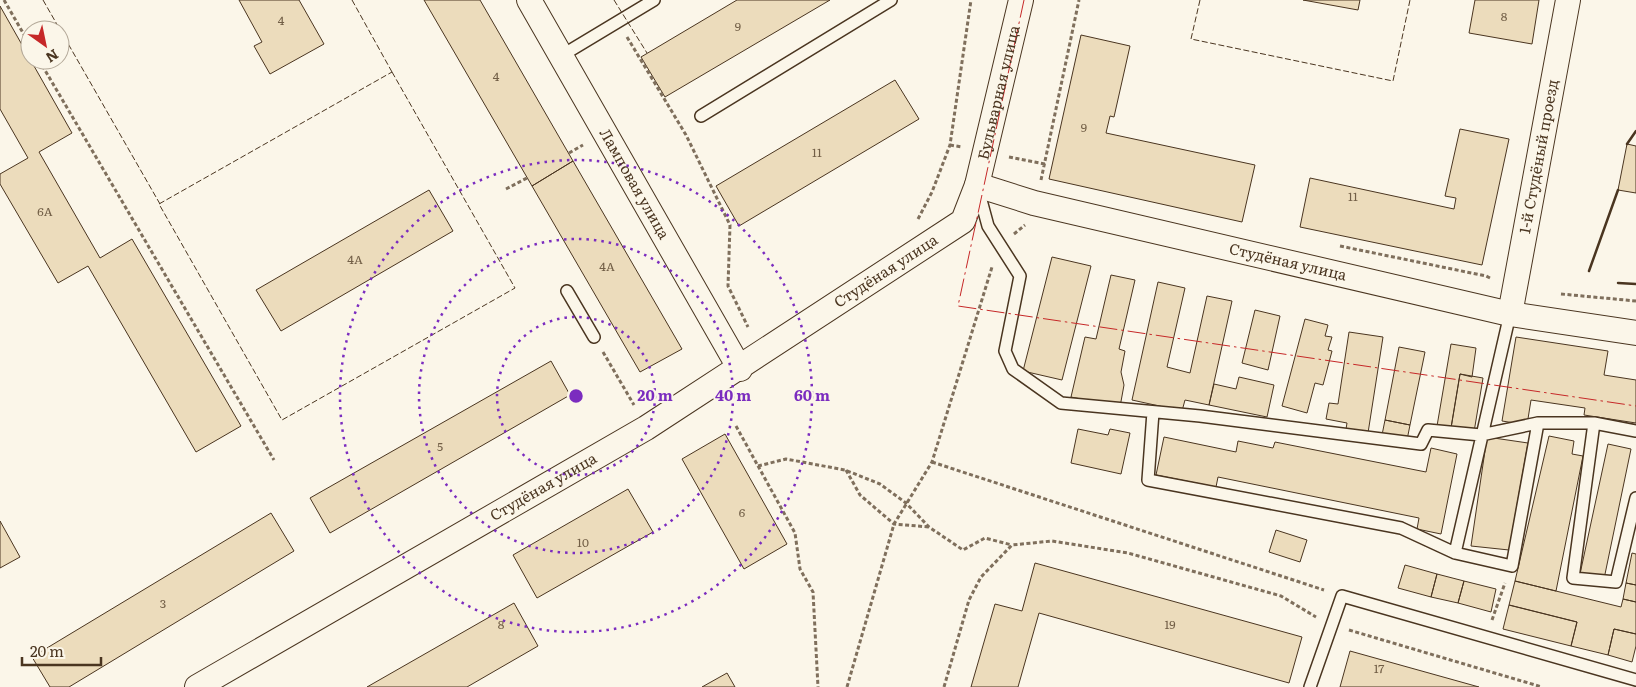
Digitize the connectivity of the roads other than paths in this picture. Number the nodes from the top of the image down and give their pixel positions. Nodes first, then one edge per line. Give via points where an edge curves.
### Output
1 (529, 0) edge
2 (654, 0) edge
3 (891, 0) edge
4 (1021, 0) edge
5 (1568, 0) edge
6 (561, 56) junction
7 (701, 116) dead end
8 (977, 185) junction
9 (567, 291) dead end
10 (1510, 314) junction
11 (1636, 333) edge
12 (594, 337) road end
13 (740, 369) junction
14 (1153, 412) junction
15 (1538, 423) junction
16 (1594, 423) junction
17 (1636, 431) edge
18 (1481, 435) junction
19 (1636, 498) edge
20 (1455, 553) junction
21 (1636, 680) edge
22 (205, 685) edge
23 (1310, 687) edge

1 - 6 street, Ламповая улица
2 - 6 lane
3 - 7 lane
4 - 8 street, Бульварная улица
5 - 10 street, 1-й Студёный проезд
6 - 13 street, Ламповая улица
8 - 10 street, Студёная улица via 1034,204
8 - 13 street, Студёная улица via 962,221
8 - 14 lane via 988,226 1020,276 1005,350 1013,369 1061,403
9 - 12 lane
10 - 11 street, Студёная улица
10 - 18 lane
13 - 22 street, Студёная улица via 646,428
14 - 18 lane via 1421,444 1428,430
14 - 20 lane via 1148,480 1402,528
15 - 16 lane
15 - 18 lane
15 - 20 lane via 1512,566
16 - 17 lane
16 - 19 lane via 1573,578 1616,582
18 - 20 lane
21 - 23 lane via 1342,596

